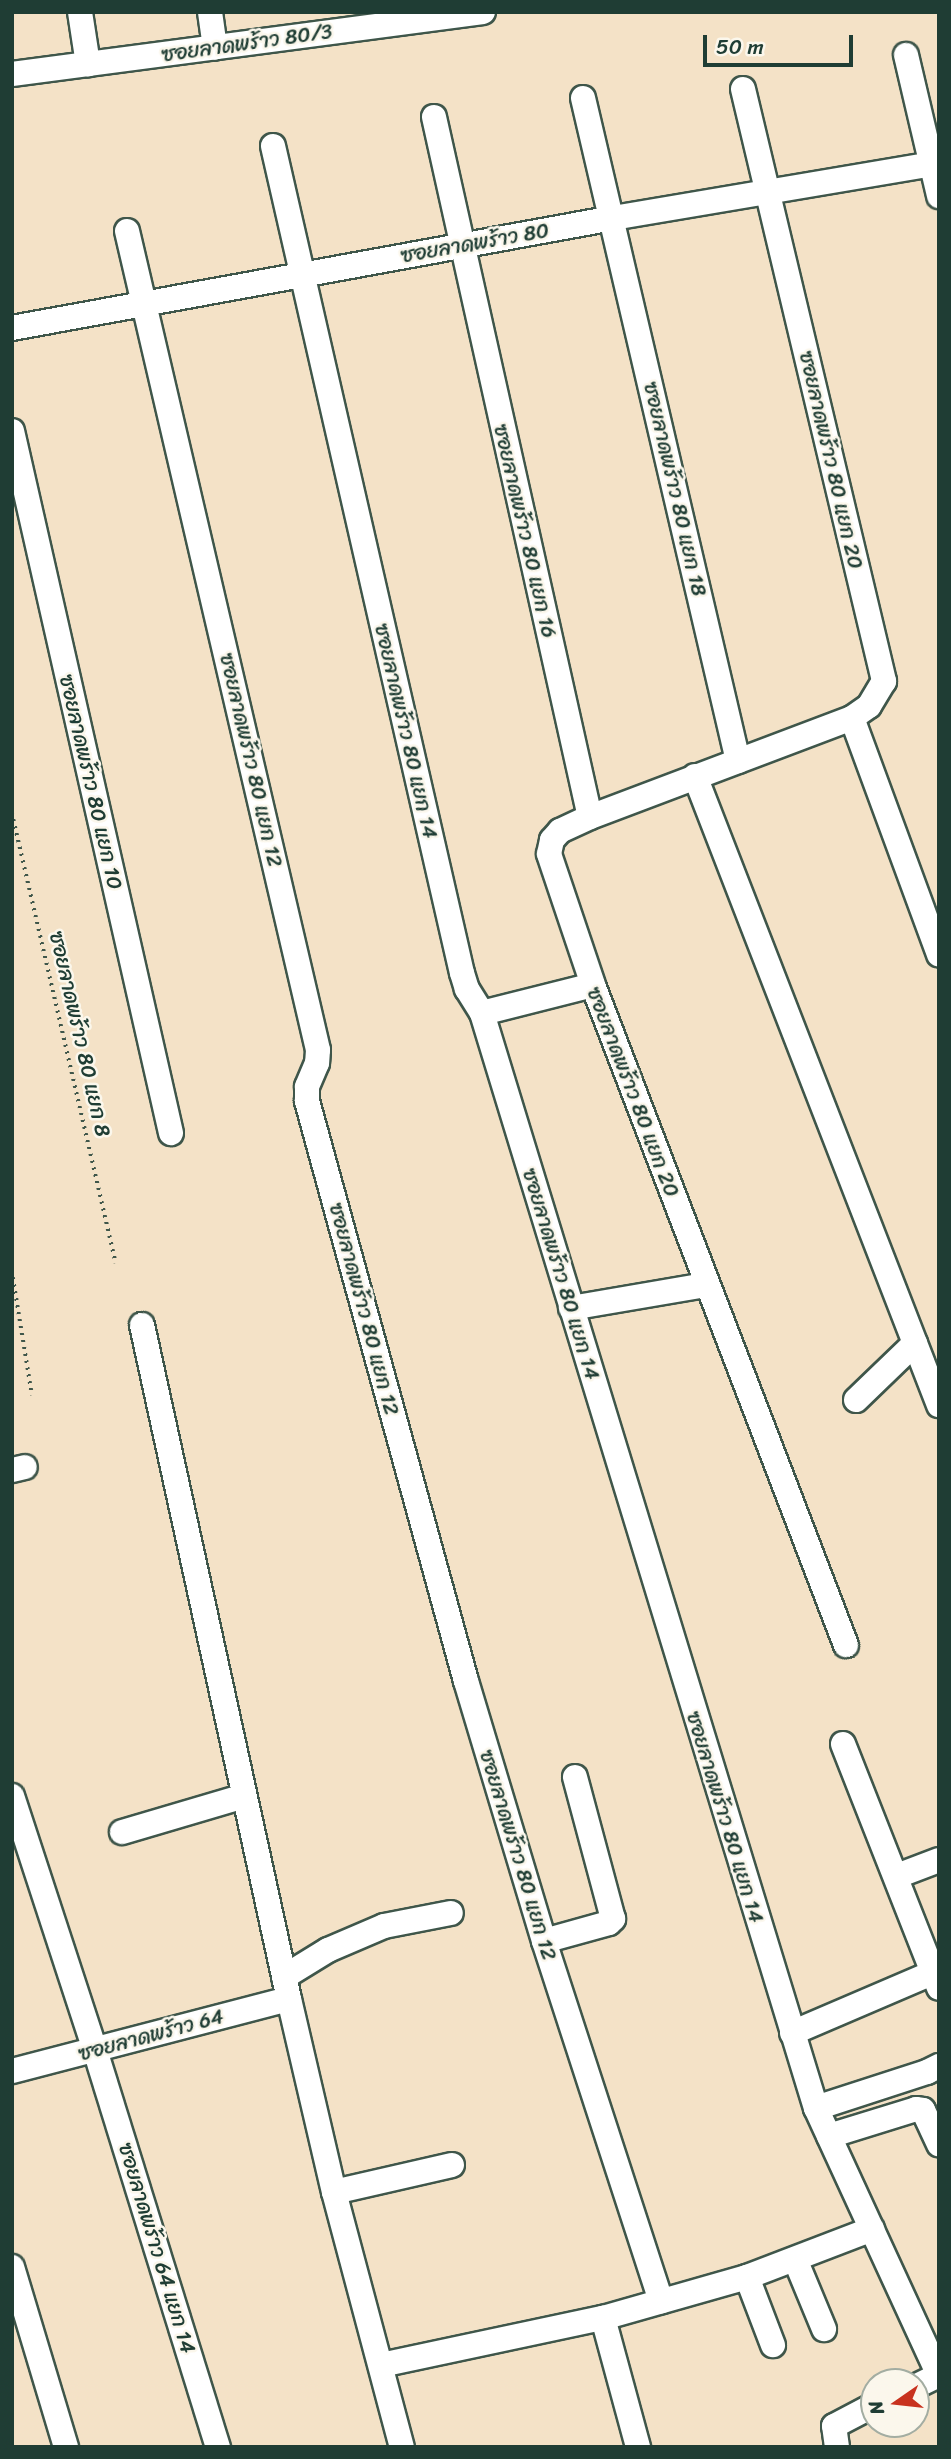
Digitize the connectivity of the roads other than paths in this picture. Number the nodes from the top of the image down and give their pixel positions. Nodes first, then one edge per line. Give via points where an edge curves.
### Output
1 (80, 12) edge
2 (210, 12) edge
3 (482, 12) edge
4 (352, 21) edge
5 (215, 48) junction
6 (906, 55) dead end
7 (88, 64) junction
8 (12, 74) edge
9 (743, 89) dead end
10 (583, 98) dead end
11 (434, 117) dead end
12 (273, 146) dead end
13 (935, 163) edge
14 (767, 192) junction
15 (939, 196) edge
16 (612, 218) junction
17 (127, 231) dead end
18 (461, 246) junction
19 (302, 275) junction
20 (144, 302) junction
21 (12, 328) edge
22 (12, 431) edge
23 (852, 718) junction
24 (738, 761) junction
25 (695, 776) junction
26 (590, 817) junction
27 (939, 955) edge
28 (593, 985) junction
29 (482, 1013) junction
30 (171, 1133) dead end
31 (706, 1286) junction
32 (571, 1308) junction
33 (142, 1325) dead end
34 (915, 1343) junction
35 (856, 1399) dead end
36 (939, 1405) edge
37 (846, 1645) dead end
38 (843, 1744) dead end
39 (575, 1777) dead end
40 (244, 1796) junction
41 (12, 1797) edge
42 (122, 1832) dead end
43 (939, 1860) edge
44 (897, 1876) junction
45 (451, 1913) dead end
46 (544, 1941) junction
47 (937, 1977) edge
48 (287, 1988) junction
49 (792, 2034) junction
50 (95, 2050) junction
51 (939, 2066) edge
52 (12, 2071) edge
53 (816, 2108) junction
54 (829, 2136) junction
55 (939, 2145) edge
56 (452, 2165) dead end
57 (334, 2192) junction
58 (872, 2229) junction
59 (796, 2259) junction
60 (12, 2267) edge
61 (747, 2277) junction
62 (662, 2302) junction
63 (603, 2318) junction
64 (824, 2329) dead end
65 (773, 2345) dead end
66 (381, 2365) junction
67 (939, 2375) edge
68 (860, 2412) edge
69 (66, 2447) edge
70 (218, 2447) edge
71 (402, 2447) edge
72 (638, 2447) edge
73 (837, 2447) edge

1 - 7 street
2 - 5 street
3 - 4 street, ซอยลาดพร้าว 80/3
4 - 5 street, ซอยลาดพร้าว 80/3
5 - 7 street, ซอยลาดพร้าว 80/3
6 - 13 street
7 - 8 street, ซอยลาดพร้าว 80/3
9 - 14 street
10 - 16 street, ซอยลาดพร้าว 80 แยก 18
11 - 18 street, ซอยลาดพร้าว 80 แยก 16
12 - 19 street, ซอยลาดพร้าว 80 แยก 14
13 - 14 street, ซอยลาดพร้าว 80
13 - 15 street
14 - 16 street, ซอยลาดพร้าว 80
14 - 23 street, ซอยลาดพร้าว 80 แยก 20 via 884,681 869,706
16 - 18 street, ซอยลาดพร้าว 80
16 - 24 street, ซอยลาดพร้าว 80 แยก 18
17 - 20 street, ซอยลาดพร้าว 80 แยก 12
18 - 19 street, ซอยลาดพร้าว 80
18 - 26 street, ซอยลาดพร้าว 80 แยก 16
19 - 20 street, ซอยลาดพร้าว 80
19 - 29 street, ซอยลาดพร้าว 80 แยก 14 via 461,972
20 - 21 street, ซอยลาดพร้าว 80
20 - 46 street, ซอยลาดพร้าว 80 แยก 12 via 317,1050 307,1101 466,1681
22 - 30 street, ซอยลาดพร้าว 80 แยก 10
23 - 24 street, ซอยลาดพร้าว 80 แยก 20
23 - 27 street
24 - 25 street, ซอยลาดพร้าว 80 แยก 20
25 - 26 street, ซอยลาดพร้าว 80 แยก 20
25 - 34 street
26 - 28 street, ซอยลาดพร้าว 80 แยก 20 via 560,831 549,853
28 - 29 street
28 - 31 street, ซอยลาดพร้าว 80 แยก 20
29 - 32 street, ซอยลาดพร้าว 80 แยก 14
31 - 32 street
31 - 37 street, ซอยลาดพร้าว 80 แยก 20
32 - 49 street, ซอยลาดพร้าว 80 แยก 14
33 - 40 street
34 - 35 street
34 - 36 street
38 - 44 street
39 - 46 street via 614,1919
40 - 42 street
40 - 48 street
41 - 50 street, ซอยลาดพร้าว 64 แยก 14
43 - 44 street
44 - 47 street
45 - 48 street, ซอยลาดพร้าว 64 via 384,1926 328,1950
46 - 62 street, ซอยลาดพร้าว 80 แยก 12
47 - 49 street
48 - 50 street, ซอยลาดพร้าว 64
48 - 57 street
49 - 53 street, ซอยลาดพร้าว 80 แยก 14
50 - 52 street, ซอยลาดพร้าว 64
50 - 70 street, ซอยลาดพร้าว 64 แยก 14
51 - 53 street
53 - 54 street, ซอยลาดพร้าว 80 แยก 14
54 - 55 street via 916,2109 923,2110
54 - 58 street, ซอยลาดพร้าว 80 แยก 14
56 - 57 street
57 - 66 street
58 - 59 street
58 - 67 street, ซอยลาดพร้าว 80 แยก 14
59 - 61 street
59 - 64 street
60 - 69 street
61 - 62 street
61 - 65 street
62 - 63 street
63 - 66 street
63 - 72 street
66 - 71 street
68 - 73 street via 834,2426

